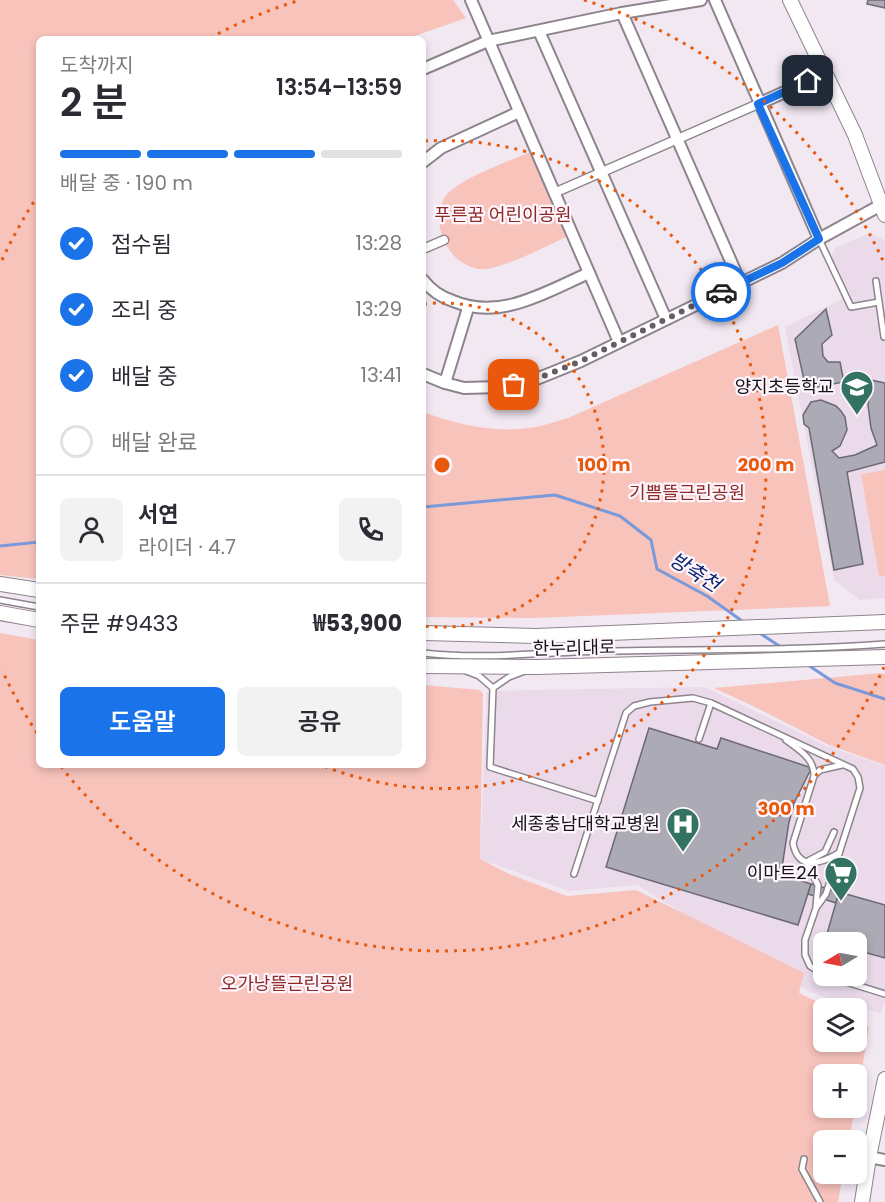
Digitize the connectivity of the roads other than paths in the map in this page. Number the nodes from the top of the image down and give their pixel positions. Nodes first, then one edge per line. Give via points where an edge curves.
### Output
1 (701, 0) edge
2 (715, 0) edge
3 (790, 0) edge
4 (476, 3) edge
5 (622, 13) junction
6 (539, 31) junction
7 (488, 41) junction
8 (426, 68) edge
9 (825, 74) junction
10 (758, 104) junction
11 (519, 112) junction
12 (678, 139) junction
13 (426, 160) edge
14 (601, 172) junction
15 (554, 193) junction
16 (884, 208) edge
17 (819, 239) junction
18 (444, 240) dead end
19 (426, 248) edge
20 (589, 273) junction
21 (876, 281) dead end
22 (740, 282) junction
23 (426, 283) edge
24 (879, 302) junction
25 (468, 308) junction
26 (666, 319) junction
27 (884, 337) edge
28 (619, 342) junction
29 (426, 375) edge
30 (445, 383) junction
31 (0, 584) edge
32 (36, 590) edge
33 (0, 600) edge
34 (36, 606) edge
35 (0, 613) edge
36 (36, 619) edge
37 (885, 622) edge
38 (426, 633) edge
39 (885, 644) edge
40 (426, 652) edge
41 (885, 657) edge
42 (426, 666) edge
43 (454, 667) junction
44 (537, 667) junction
45 (493, 688) junction
46 (711, 703) junction
47 (777, 734) junction
48 (699, 739) dead end
49 (844, 765) junction
50 (814, 776) junction
51 (598, 801) junction
52 (834, 832) dead end
53 (839, 854) junction
54 (806, 862) junction
55 (574, 874) dead end
56 (816, 908) junction
57 (813, 968) edge
58 (859, 986) edge
59 (885, 994) edge
60 (885, 1079) edge
61 (869, 1157) junction
62 (804, 1159) dead end
63 (885, 1160) edge
64 (820, 1202) edge
65 (862, 1202) edge

1 - 5 street
2 - 10 street
3 - 9 street
4 - 7 street
5 - 6 street
5 - 12 street
6 - 7 street
6 - 14 street
7 - 8 street
7 - 11 street
9 - 10 street
9 - 16 street
10 - 12 street
10 - 17 street
11 - 13 street via 441,147
11 - 15 street
12 - 14 street
12 - 22 street
14 - 15 street
14 - 26 street
15 - 20 street
16 - 17 street
17 - 22 street via 782,263
17 - 24 lane via 850,307
18 - 19 street
20 - 25 street via 517,305
20 - 28 street
21 - 24 lane
22 - 26 street
23 - 25 street via 444,298
24 - 27 lane
25 - 30 street
26 - 28 street
28 - 30 street via 529,382 464,388
29 - 30 street
31 - 32 street
33 - 34 lane
35 - 36 street
37 - 38 street, 한누리대로 via 536,636
39 - 40 lane via 489,655
41 - 44 street, 한누리대로
42 - 43 street, 한누리대로
43 - 44 street, 한누리대로
43 - 45 lane via 479,676
44 - 45 lane via 509,677
45 - 51 lane via 490,767
46 - 47 lane
46 - 48 lane
46 - 51 lane via 693,698 650,702 626,712
47 - 49 lane
47 - 50 lane via 810,759
49 - 50 lane via 820,770
49 - 53 lane via 856,773 860,782
50 - 54 lane via 793,843 795,852
51 - 55 lane
52 - 54 lane via 825,852
53 - 54 lane via 818,863
53 - 56 lane via 826,894
54 - 56 lane via 818,885
56 - 57 lane via 805,955
58 - 59 lane
60 - 61 street
61 - 63 street
61 - 65 street
62 - 64 lane via 802,1169

